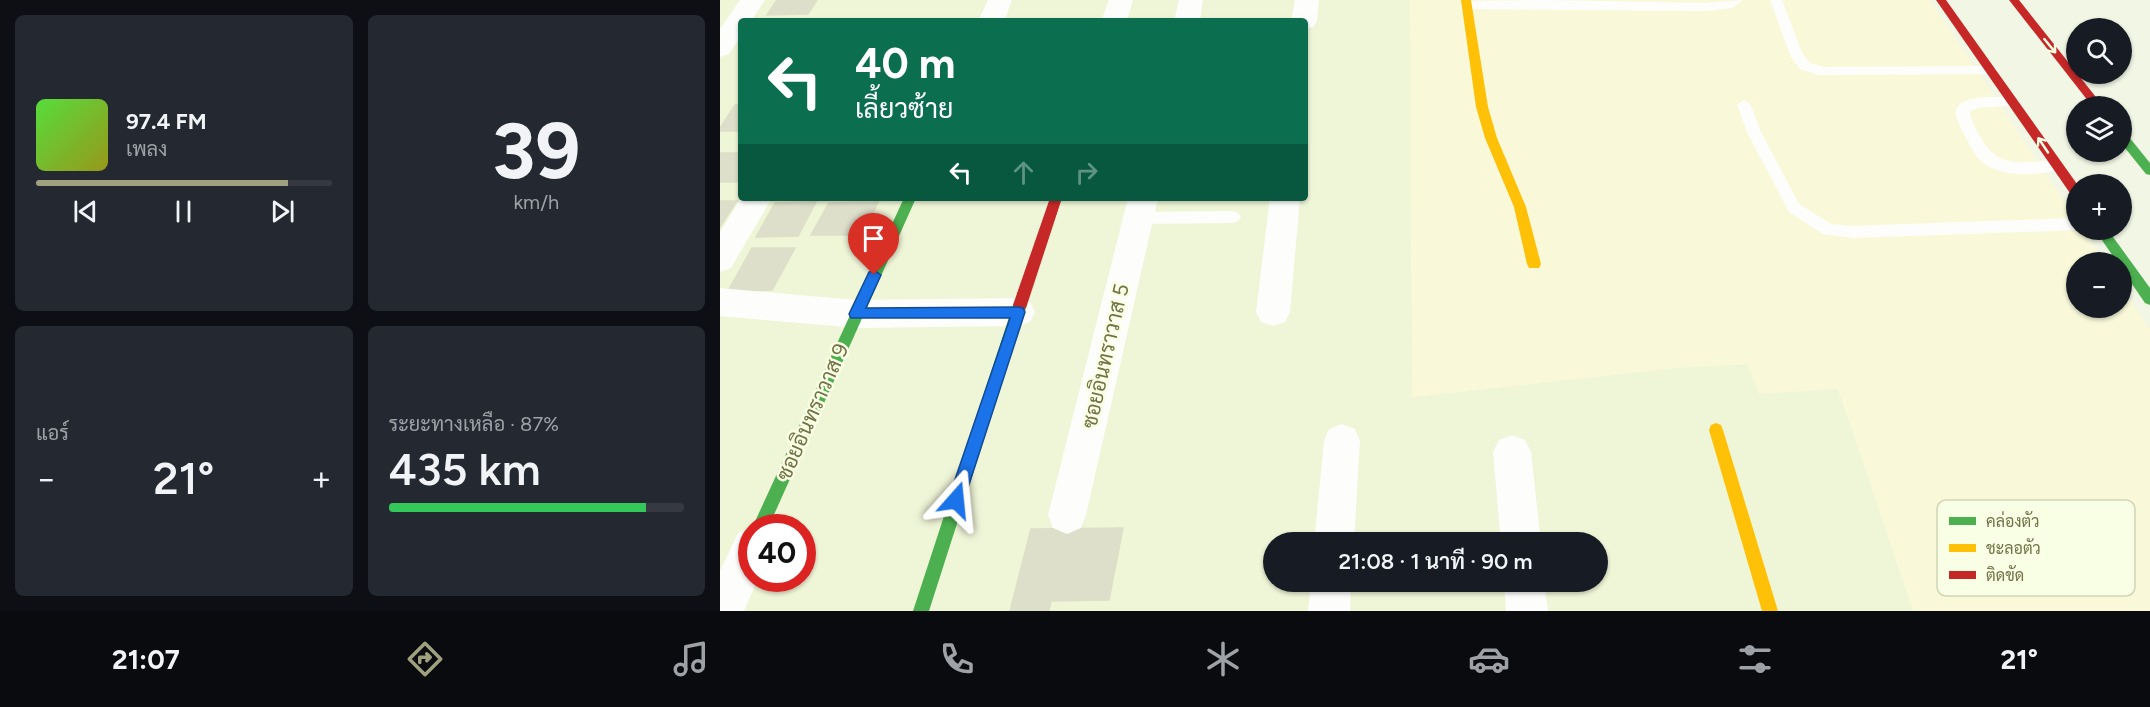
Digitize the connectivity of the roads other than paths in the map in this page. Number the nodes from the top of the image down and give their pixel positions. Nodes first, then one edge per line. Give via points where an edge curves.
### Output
1 (753, 0) edge
2 (1000, 0) edge
3 (1121, 0) edge
4 (1191, 0) edge
5 (1307, 0) edge
6 (1737, 0) edge
7 (1776, 0) edge
8 (1941, 0) edge
9 (2014, 0) edge
10 (1466, 2) edge
11 (1545, 2) edge
12 (1669, 3) edge
13 (741, 18) edge
14 (992, 18) edge
15 (1114, 18) edge
16 (1187, 18) edge
17 (1304, 18) edge
18 (738, 22) edge
19 (720, 48) edge
20 (1991, 70) junction
21 (2090, 96) edge
22 (2013, 102) junction
23 (1744, 105) dead end
24 (2132, 149) edge
25 (2056, 165) junction
26 (2150, 171) edge
27 (2066, 179) edge
28 (755, 201) edge
29 (909, 201) edge
30 (1055, 201) edge
31 (1285, 201) edge
32 (1141, 208) edge
33 (1233, 217) dead end
34 (2066, 224) edge
35 (2109, 240) edge
36 (720, 259) edge
37 (1534, 264) dead end
38 (2150, 299) edge
39 (720, 302) edge
40 (1018, 312) junction
41 (1273, 312) dead end
42 (856, 314) junction
43 (1716, 430) dead end
44 (1342, 441) dead end
45 (1512, 452) dead end
46 (766, 514) edge
47 (1067, 515) dead end
48 (1335, 532) edge
49 (1520, 532) edge
50 (738, 578) edge
51 (1330, 592) edge
52 (1525, 592) edge
53 (723, 611) edge
54 (921, 611) edge
55 (1329, 611) edge
56 (1527, 611) edge
57 (1770, 611) edge

1 - 13 street
2 - 14 street
3 - 15 street
4 - 16 street
5 - 17 street
6 - 12 lane via 1705,7
7 - 20 lane via 1796,54 1805,66 1824,72
8 - 20 street
9 -> 21 street
10 - 11 lane
10 - 37 street via 1482,107 1520,207
11 - 12 lane
18 - 19 street
20 - 22 street
25 -> 22 street
22 - 25 lane via 1976,103 1963,109 1964,119 1983,155 2002,165
23 - 34 lane via 1794,208 1828,230
24 - 26 street
25 - 27 street
28 - 36 street
29 - 42 street, ซอยอินทราวาส 9
30 - 40 street
31 - 41 street
32 - 33 lane
32 - 47 street, ซอยอินทราวาส 5
35 - 38 street
39 - 42 street
40 - 42 street
40 - 54 street
42 - 46 street, ซอยอินทราวาส 9
43 - 57 street
44 - 48 street
45 - 49 street
50 - 53 street
51 - 55 street
52 - 56 street

